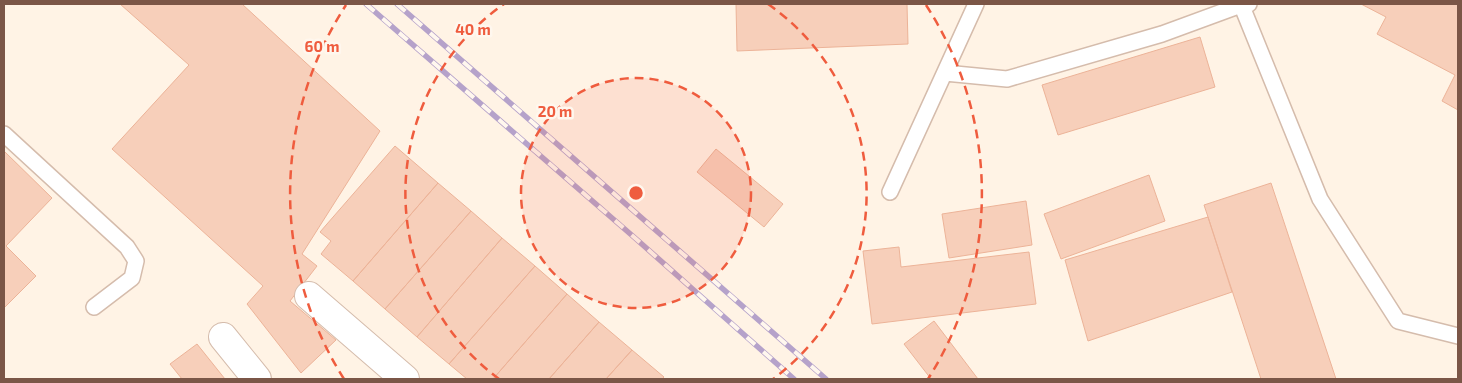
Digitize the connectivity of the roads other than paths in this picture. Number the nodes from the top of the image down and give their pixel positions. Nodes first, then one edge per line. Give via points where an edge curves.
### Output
1 (976, 4) edge
2 (1244, 4) edge
3 (945, 73) junction
4 (4, 134) edge
5 (890, 192) dead end
6 (309, 296) dead end
7 (94, 307) dead end
8 (1458, 336) edge
9 (224, 337) dead end
10 (257, 379) edge
11 (405, 379) edge

1 - 3 lane
2 - 3 lane via 1162,34 1008,78
2 - 8 lane via 1320,199 1398,320
3 - 5 lane
4 - 7 lane via 127,247 136,262 132,278
6 - 11 street
9 - 10 street

